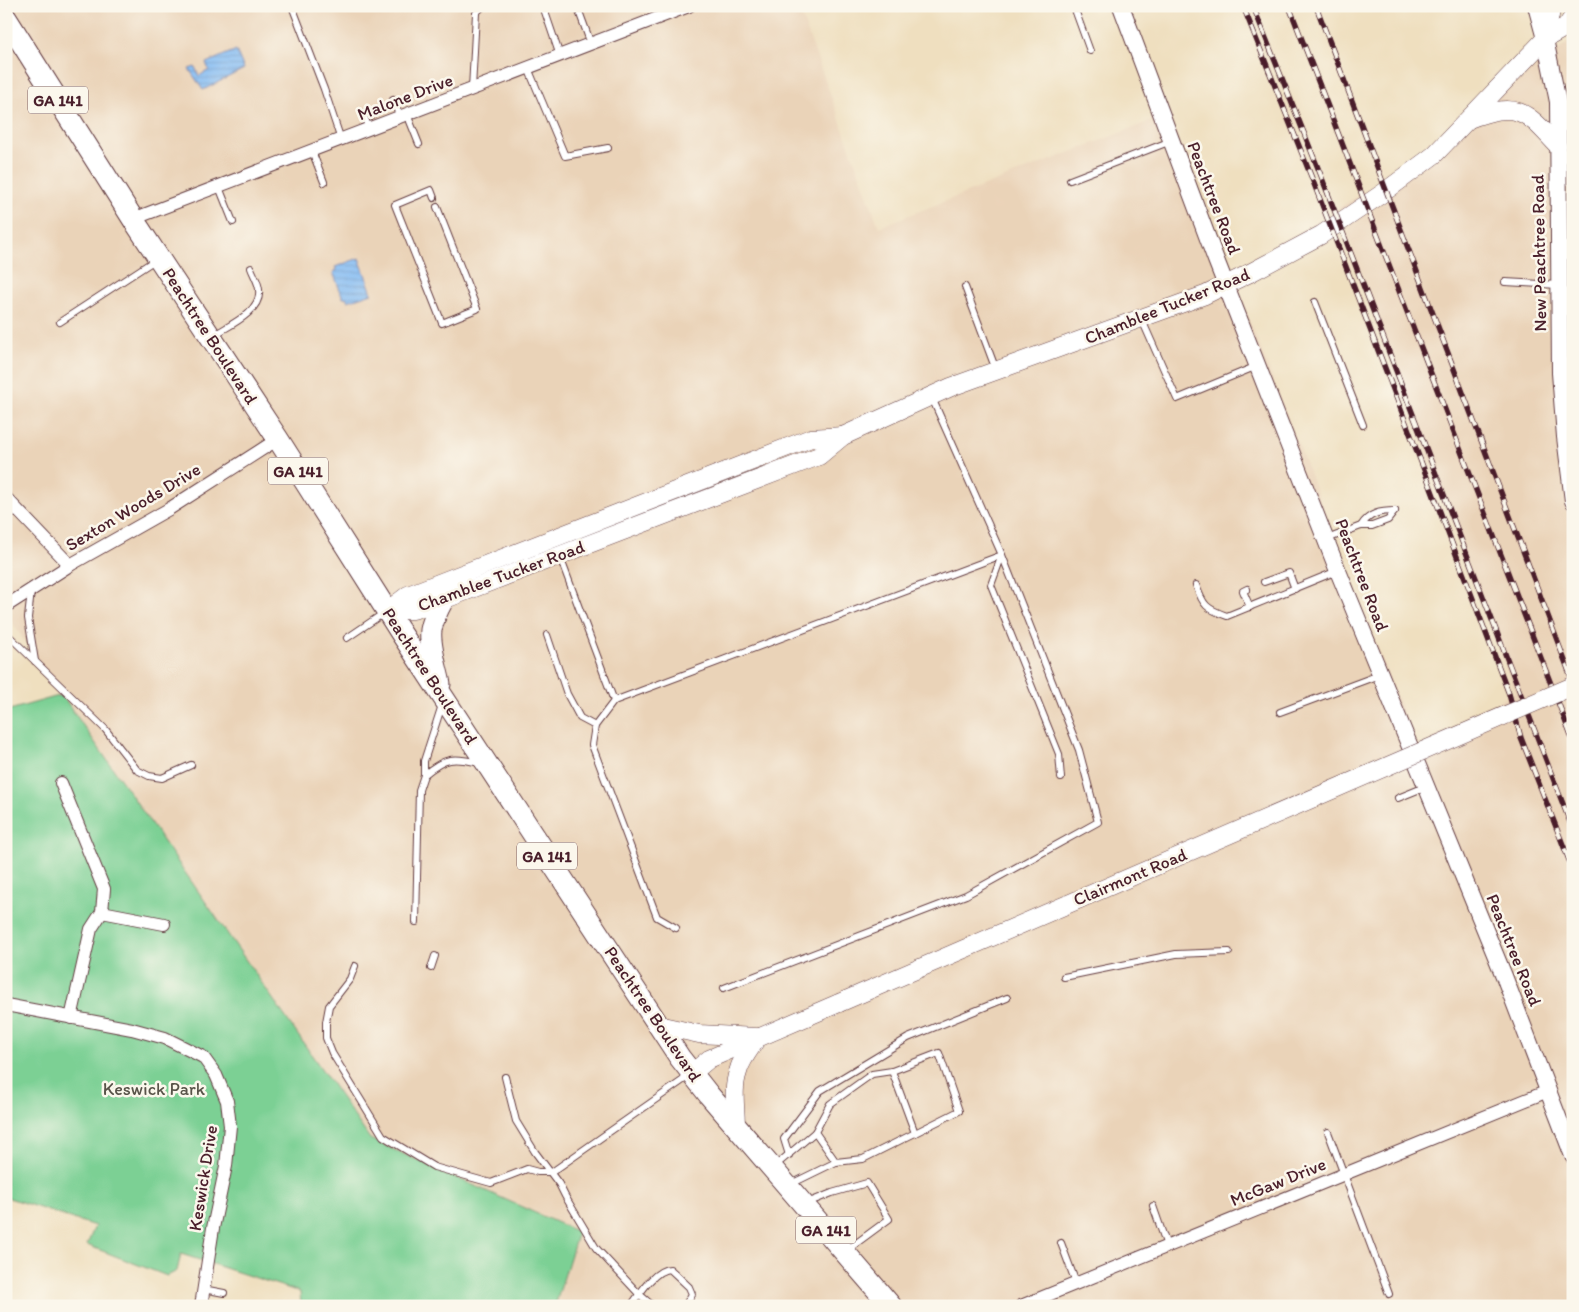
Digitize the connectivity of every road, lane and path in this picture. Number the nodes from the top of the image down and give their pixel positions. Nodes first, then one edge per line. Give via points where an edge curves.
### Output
1 (292, 6) edge
2 (483, 6) edge
3 (543, 6) edge
4 (577, 6) edge
5 (689, 6) edge
6 (1121, 6) edge
7 (1536, 6) edge
8 (1552, 6) edge
9 (1075, 7) edge
10 (1573, 17) edge
11 (7, 22) edge
12 (1545, 39) junction
13 (591, 44) junction
14 (1090, 51) dead end
15 (560, 56) junction
16 (528, 68) junction
17 (472, 89) junction
18 (393, 100) dead end
19 (364, 113) dead end
20 (403, 116) junction
21 (1466, 120) junction
22 (369, 129) junction
23 (341, 140) junction
24 (1171, 141) junction
25 (419, 144) dead end
26 (1558, 146) junction
27 (608, 148) dead end
28 (312, 151) junction
29 (1070, 180) dead end
30 (324, 182) dead end
31 (219, 187) junction
32 (434, 198) dead end
33 (436, 207) dead end
34 (133, 220) junction
35 (233, 222) dead end
36 (159, 258) junction
37 (251, 268) dead end
38 (1505, 282) dead end
39 (1226, 285) junction
40 (965, 286) dead end
41 (1564, 291) edge
42 (1315, 302) dead end
43 (1141, 319) junction
44 (60, 322) dead end
45 (211, 337) junction
46 (1258, 366) junction
47 (996, 371) junction
48 (931, 397) junction
49 (1363, 425) dead end
50 (843, 436) junction
51 (278, 439) junction
52 (6, 498) edge
53 (1573, 501) edge
54 (1361, 526) junction
55 (1326, 539) junction
56 (560, 555) junction
57 (1002, 555) junction
58 (70, 565) junction
59 (1338, 571) junction
60 (1264, 582) dead end
61 (1196, 585) dead end
62 (1247, 589) dead end
63 (1296, 589) junction
64 (31, 590) junction
65 (443, 600) junction
66 (6, 606) edge
67 (1250, 608) junction
68 (387, 611) junction
69 (6, 633) edge
70 (546, 635) dead end
71 (347, 638) dead end
72 (35, 662) junction
73 (1380, 675) junction
74 (1573, 686) edge
75 (443, 696) junction
76 (614, 701) junction
77 (1280, 712) dead end
78 (595, 726) junction
79 (191, 765) dead end
80 (488, 765) junction
81 (424, 775) junction
82 (1061, 778) dead end
83 (60, 783) dead end
84 (1426, 787) junction
85 (1398, 798) dead end
86 (102, 912) junction
87 (416, 922) dead end
88 (164, 924) dead end
89 (676, 928) dead end
90 (1229, 952) dead end
91 (435, 956) dead end
92 (355, 966) dead end
93 (431, 968) dead end
94 (1064, 977) dead end
95 (724, 988) dead end
96 (1007, 998) dead end
97 (6, 1005) edge
98 (71, 1018) junction
99 (658, 1025) junction
100 (760, 1036) junction
101 (892, 1071) junction
102 (691, 1074) junction
103 (505, 1077) dead end
104 (1548, 1091) junction
105 (736, 1127) junction
106 (816, 1132) junction
107 (1328, 1132) dead end
108 (915, 1133) junction
109 (789, 1154) junction
110 (1573, 1156) edge
111 (836, 1162) junction
112 (772, 1168) junction
113 (552, 1172) junction
114 (1343, 1175) junction
115 (788, 1186) junction
116 (803, 1204) junction
117 (1153, 1206) dead end
118 (1061, 1243) dead end
119 (1167, 1246) junction
120 (845, 1252) junction
121 (1076, 1283) junction
122 (204, 1289) junction
123 (224, 1293) dead end
124 (639, 1294) junction
125 (1390, 1294) dead end
126 (1036, 1302) edge
127 (201, 1306) edge
128 (631, 1306) edge
129 (653, 1306) edge
130 (685, 1306) edge
131 (891, 1306) edge
132 (1021, 1306) edge

1 - 23 lane
2 - 17 lane via 476,13
3 - 15 lane
4 - 13 lane
5 - 13 street, Malone Drive
6 - 24 street, Peachtree Road
7 - 12 street, New Peachtree Road
8 - 12 main road
9 - 14 lane
10 - 12 main road, Chamblee Tucker Road via 1566,27
11 - 34 highway, Peachtree Boulevard / GA 141
12 - 21 main road, Chamblee Tucker Road
12 - 26 street, New Peachtree Road via 1558,102
13 - 15 street, Malone Drive
15 - 16 street, Malone Drive
16 - 17 street, Malone Drive
16 - 27 lane via 565,156
17 - 20 street, Malone Drive
18 - 20 lane
19 - 22 lane
20 - 22 street, Malone Drive
20 - 25 lane
21 - 26 main road via 1499,111 1520,111 1533,119
21 - 39 main road, Chamblee Tucker Road via 1434,155 1375,198 1321,235
22 - 23 street, Malone Drive
23 - 28 street, Malone Drive
24 - 29 lane
24 - 39 street, Peachtree Road
26 - 41 street, New Peachtree Road
28 - 30 lane
28 - 31 street, Malone Drive
31 - 34 street, Malone Drive
31 - 35 lane
32 - 33 lane via 431,190 395,205 442,323 477,309
34 - 36 highway, Peachtree Boulevard / GA 141
36 - 44 lane
36 - 45 highway, Peachtree Boulevard / GA 141
37 - 45 lane via 259,289 258,302 252,310
38 - 41 lane
39 - 43 main road, Chamblee Tucker Road
39 - 46 street, Peachtree Road
40 - 47 lane
41 - 53 street, New Peachtree Road via 1561,394
42 - 49 lane
43 - 46 lane via 1177,399
43 - 47 main road, Chamblee Tucker Road
45 - 51 highway, Peachtree Boulevard / GA 141
46 - 55 street, Peachtree Road
47 - 48 main road, Chamblee Tucker Road
48 - 50 main road, Chamblee Tucker Road
48 - 57 lane
50 - 56 main road, Chamblee Tucker Road via 819,456
50 - 68 main road, Chamblee Tucker Road via 811,438 408,595
51 - 58 street, Sexton Woods Drive via 169,508
51 - 68 highway, Peachtree Boulevard / GA 141
52 - 58 street
54 - 54 lane via 1388,520 1395,511 1384,511 1366,518
54 - 55 lane
55 - 59 street, Peachtree Road
56 - 65 main road, Chamblee Tucker Road
56 - 76 lane
57 - 76 lane
57 - 82 lane via 991,585 1059,754
57 - 95 lane via 1079,750 1098,822 966,895
58 - 64 street, Sexton Woods Drive
59 - 63 lane
59 - 73 street, Peachtree Road
60 - 63 lane via 1289,573
61 - 67 lane via 1200,598 1212,611 1227,616
62 - 67 lane via 1243,591
63 - 67 lane
64 - 66 street, Sexton Woods Drive
64 - 72 lane via 28,618
65 - 68 main road, Chamblee Tucker Road via 413,610
65 - 75 highway via 431,630
68 - 71 lane
68 - 75 highway, Peachtree Boulevard / GA 141
69 - 72 lane
70 - 78 lane via 566,694 580,718
72 - 79 lane via 105,730 137,770 162,778
73 - 77 lane
73 - 84 street, Peachtree Road
74 - 100 main road, Clairmont Road, bridge
75 - 80 highway, Peachtree Boulevard / GA 141
75 - 81 lane via 424,761
76 - 78 lane
78 - 89 lane via 592,745 657,917
80 - 81 lane via 448,759
80 - 99 highway, Peachtree Boulevard / GA 141
81 - 87 lane via 419,790
83 - 86 street via 104,890
84 - 85 lane
84 - 104 street, Peachtree Road
86 - 88 street
86 - 98 street via 91,928
90 - 94 lane via 1176,954
91 - 93 lane
92 - 113 lane via 350,979 329,1006 326,1038 383,1136 434,1167 491,1183 527,1169
96 - 109 lane via 908,1038 820,1091 784,1139
97 - 98 street, Keswick Drive
98 - 122 street, Keswick Drive via 165,1038 203,1057 216,1075 227,1101 230,1126
99 - 100 main road via 699,1034
99 - 102 highway, Peachtree Boulevard / GA 141
100 - 102 main road, Clairmont Road via 709,1058
100 - 105 main road via 738,1071
101 - 106 lane via 872,1074 830,1104
101 - 108 lane
101 - 108 lane via 939,1053 959,1111
102 - 105 highway, Peachtree Boulevard / GA 141
102 - 113 lane
103 - 113 lane via 516,1121
104 - 110 street, Peachtree Road
104 - 114 street, McGaw Drive
105 - 112 highway, Peachtree Boulevard / GA 141
106 - 109 lane
106 - 111 lane
107 - 114 lane
108 - 111 lane via 862,1159
109 - 112 lane
111 - 115 lane
112 - 115 highway, Peachtree Boulevard / GA 141
113 - 124 lane via 596,1248
114 - 119 street, McGaw Drive
114 - 125 lane
115 - 116 highway, Peachtree Boulevard / GA 141
116 - 120 highway, Peachtree Boulevard / GA 141
116 - 120 lane via 867,1183 889,1219
117 - 119 lane
118 - 121 lane
119 - 121 street, McGaw Drive
120 - 131 highway, Peachtree Boulevard / GA 141
121 - 126 street, McGaw Drive
122 - 123 lane
122 - 127 street, Keswick Drive
124 - 128 lane
124 - 129 lane
124 - 130 lane via 663,1269 670,1269 692,1294
126 - 132 street, McGaw Drive

